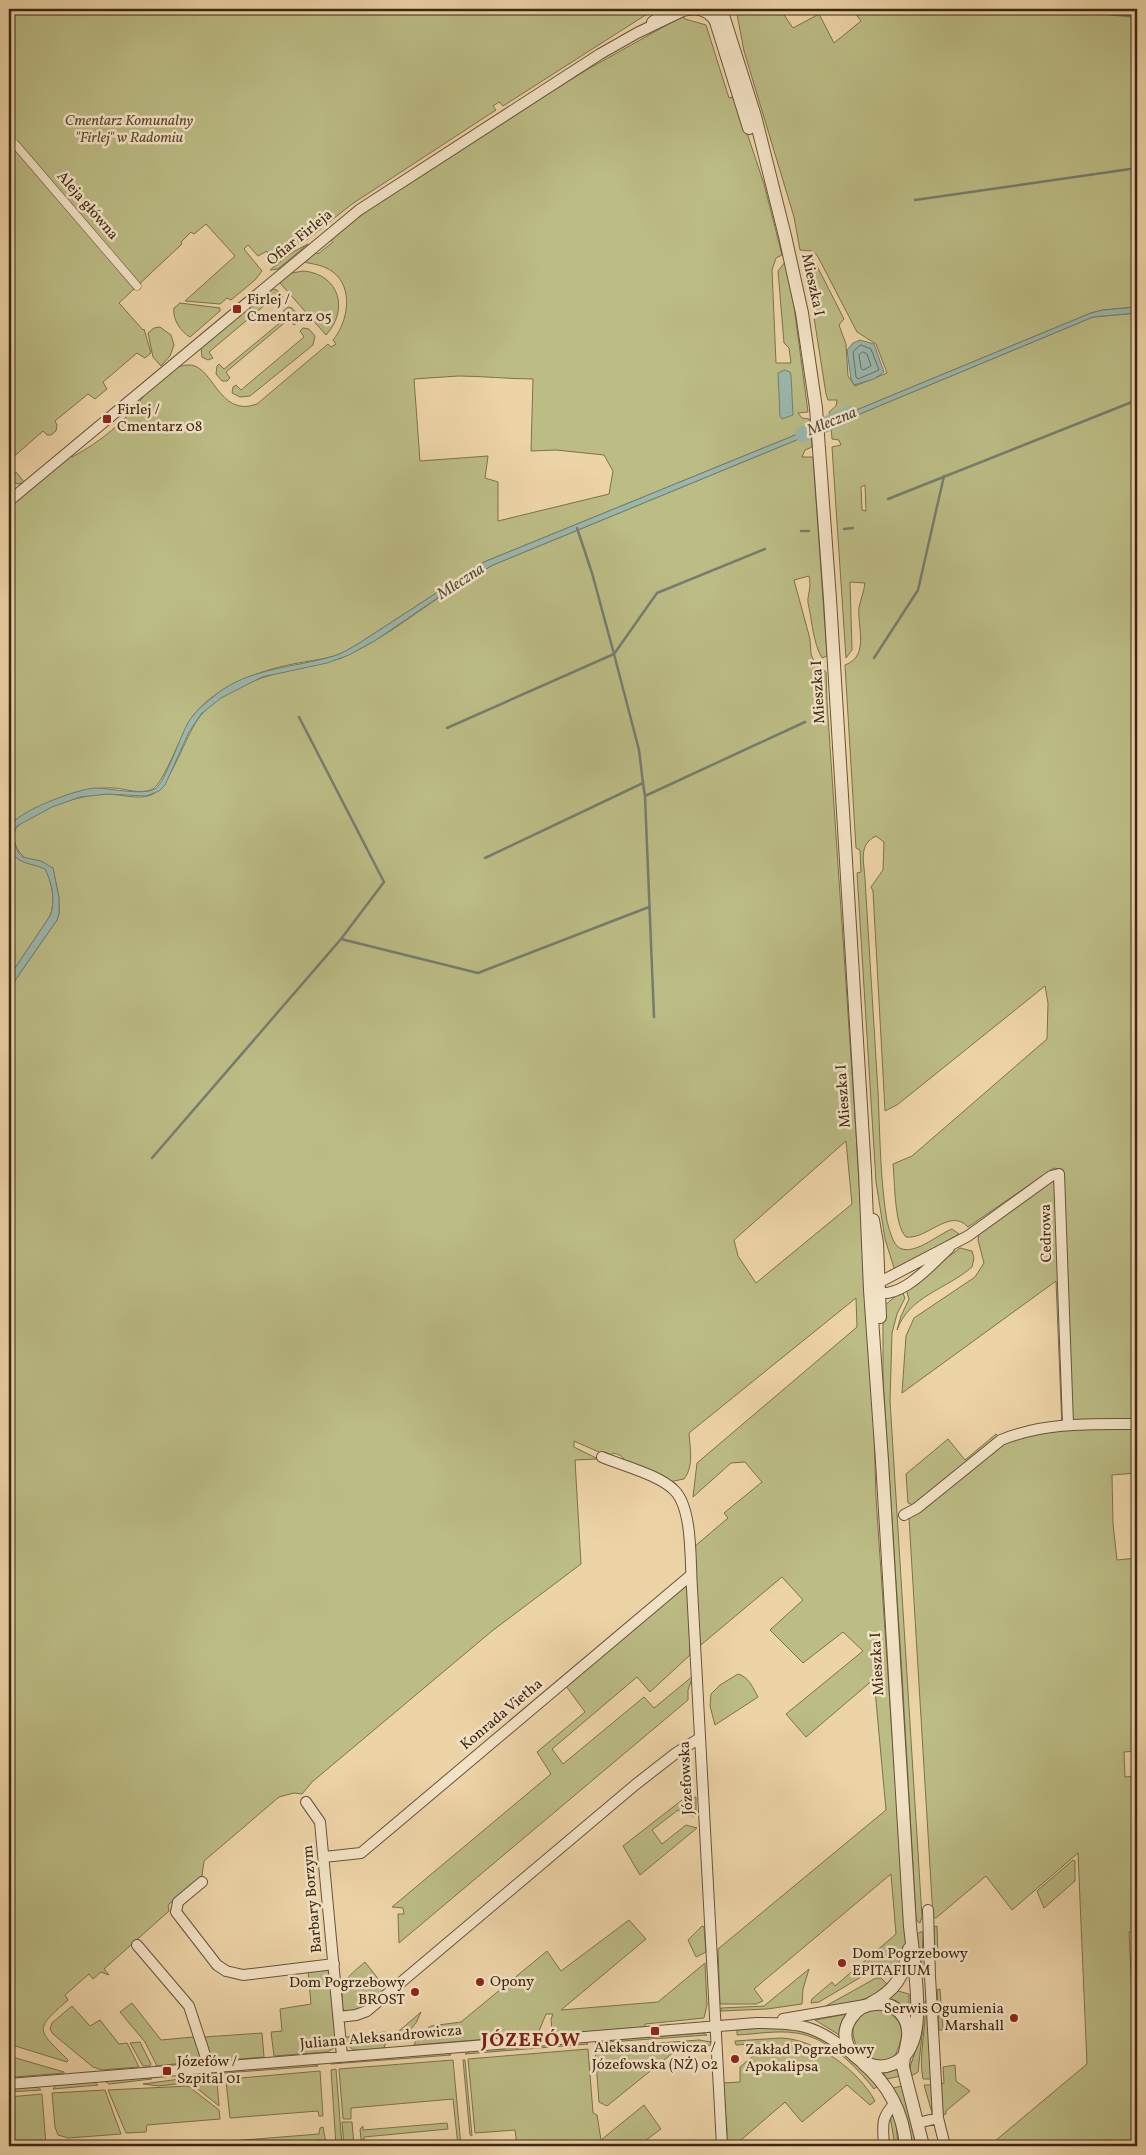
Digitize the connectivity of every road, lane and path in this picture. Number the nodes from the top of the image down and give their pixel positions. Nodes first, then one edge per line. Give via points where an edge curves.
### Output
1 (670, 9) edge
2 (712, 9) edge
3 (721, 9) edge
4 (685, 10) edge
5 (717, 23) junction
6 (637, 33) junction
7 (15, 144) dead end
8 (779, 213) junction
9 (138, 286) dead end
10 (9, 501) edge
11 (865, 1172) junction
12 (949, 1248) junction
13 (878, 1267) junction
14 (891, 1277) junction
15 (876, 1289) junction
16 (1068, 1424) junction
17 (1137, 1424) edge
18 (602, 1457) dead end
19 (904, 1515) dead end
20 (691, 1575) junction
21 (700, 1738) junction
22 (306, 1802) dead end
23 (324, 1858) junction
24 (202, 1882) dead end
25 (928, 1910) dead end
26 (928, 1925) junction
27 (910, 1926) junction
28 (137, 1945) dead end
29 (334, 1964) junction
30 (866, 2005) junction
31 (339, 2017) junction
32 (756, 2023) junction
33 (716, 2026) junction
34 (904, 2055) junction
35 (342, 2056) junction
36 (857, 2058) junction
37 (209, 2067) junction
38 (9, 2084) edge
39 (895, 2103) junction
40 (938, 2118) junction
41 (918, 2123) junction
42 (722, 2146) edge
43 (884, 2146) edge
44 (906, 2146) edge
45 (923, 2146) edge
46 (945, 2146) edge

1 - 6 street, Ofiar Firleja
2 - 5 street, Mieszka I
3 - 8 street, Mieszka I via 755,116
4 - 5 street, Ofiar Firleja via 701,10 710,14
4 - 6 street, Ofiar Firleja
5 - 8 street, Mieszka I
6 - 10 street, Ofiar Firleja via 359,210
7 - 9 street, Aleja główna
8 - 11 street, Mieszka I via 802,313 820,452
11 - 13 street, Mieszka I
11 - 15 street, Mieszka I
12 - 14 street, Cedrowa
12 - 15 street, Cedrowa via 902,1288 887,1294
12 - 16 street, Cedrowa via 1051,1176 1059,1174
13 - 14 street
13 - 15 street, Mieszka I
14 - 15 street, Cedrowa
15 - 27 street, Mieszka I via 882,1355 878,1400
16 - 17 street
16 - 19 street via 1031,1430 1000,1440
18 - 20 street, Józefowska via 668,1485 679,1496 685,1509
20 - 21 street, Józefowska
20 - 23 street, Konrada Vietha via 361,1853
21 - 31 street via 635,1785 367,2011
21 - 33 street, Józefowska
22 - 23 street, Barbary Borzym via 320,1822
23 - 29 street, Barbary Borzym
24 - 29 street via 178,1902 176,1912 226,1972 243,1975
25 - 26 street
26 - 27 street
26 - 40 street
27 - 30 street via 907,1957 896,1984
27 - 34 street via 916,1986 916,2030
28 - 37 street via 192,2011
29 - 31 street, Barbary Borzym
30 - 32 street, Juliana Aleksandrowicza
30 - 34 street via 888,2004 902,2014 908,2034
30 - 36 street via 854,2013 846,2031 849,2046
31 - 35 street, Barbary Borzym
32 - 33 street, Juliana Aleksandrowicza
32 - 36 street, Juliana Aleksandrowicza via 809,2027 825,2034
33 - 35 street, Juliana Aleksandrowicza
33 - 42 street, Józefowska
34 - 36 street via 896,2064 886,2066 867,2064
34 - 41 street via 905,2076
35 - 37 street, Juliana Aleksandrowicza
36 - 39 street via 884,2084
37 - 38 street, Juliana Aleksandrowicza
39 - 43 street via 882,2123
39 - 44 street via 904,2127
40 - 41 street
40 - 46 street
41 - 45 street

